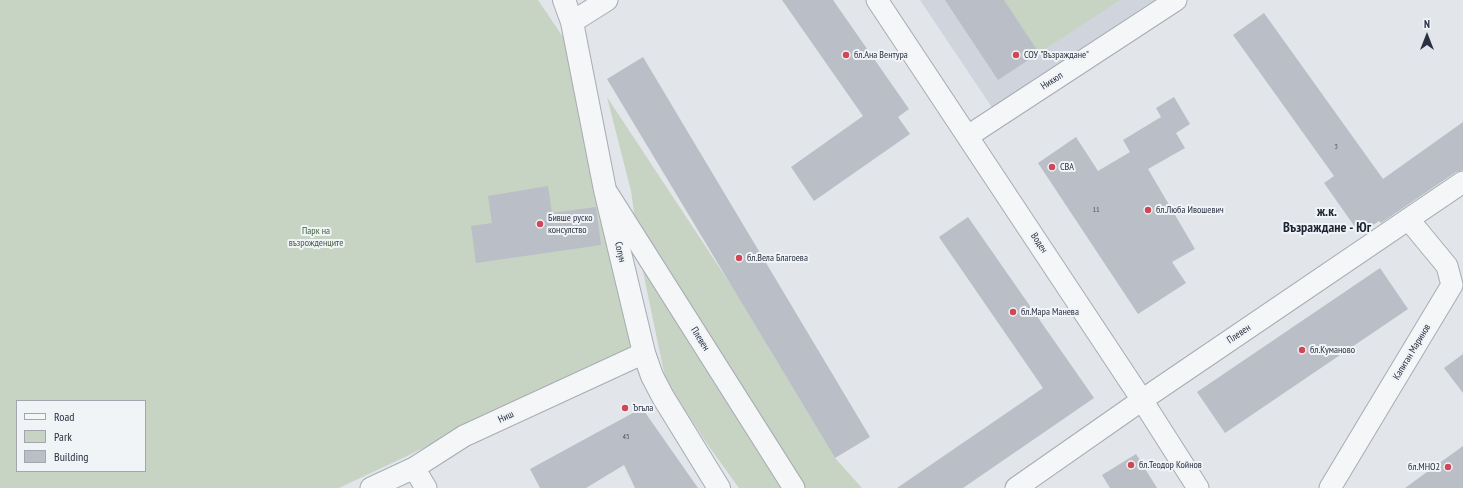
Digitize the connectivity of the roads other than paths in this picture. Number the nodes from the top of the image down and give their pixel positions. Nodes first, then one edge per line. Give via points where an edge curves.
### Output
1 (564, 0) edge
2 (607, 0) edge
3 (877, 0) edge
4 (1176, 0) edge
5 (572, 22) junction
6 (968, 136) junction
7 (1463, 182) edge
8 (605, 190) junction
9 (1409, 220) junction
10 (644, 354) junction
11 (1142, 400) junction
12 (414, 468) junction
13 (371, 488) edge
14 (426, 488) edge
15 (719, 488) edge
16 (794, 488) edge
17 (1016, 488) edge
18 (1198, 488) edge
19 (1330, 488) edge

1 - 5 street, Солун
2 - 5 street
3 - 6 street, Воден
4 - 6 street, Никюп
5 - 8 street, Солун
6 - 11 street, Воден
7 - 9 street, Плевен
8 - 10 street, Солун
8 - 16 street, Плевен
9 - 11 street, Плевен
9 - 19 street, Капитан Маринов via 1447,266 1452,284
10 - 12 street, Ниш via 464,436
10 - 15 street, Солун via 663,397
11 - 17 street, Плевен
11 - 18 street, Воден
12 - 13 street, Ниш
12 - 14 street

